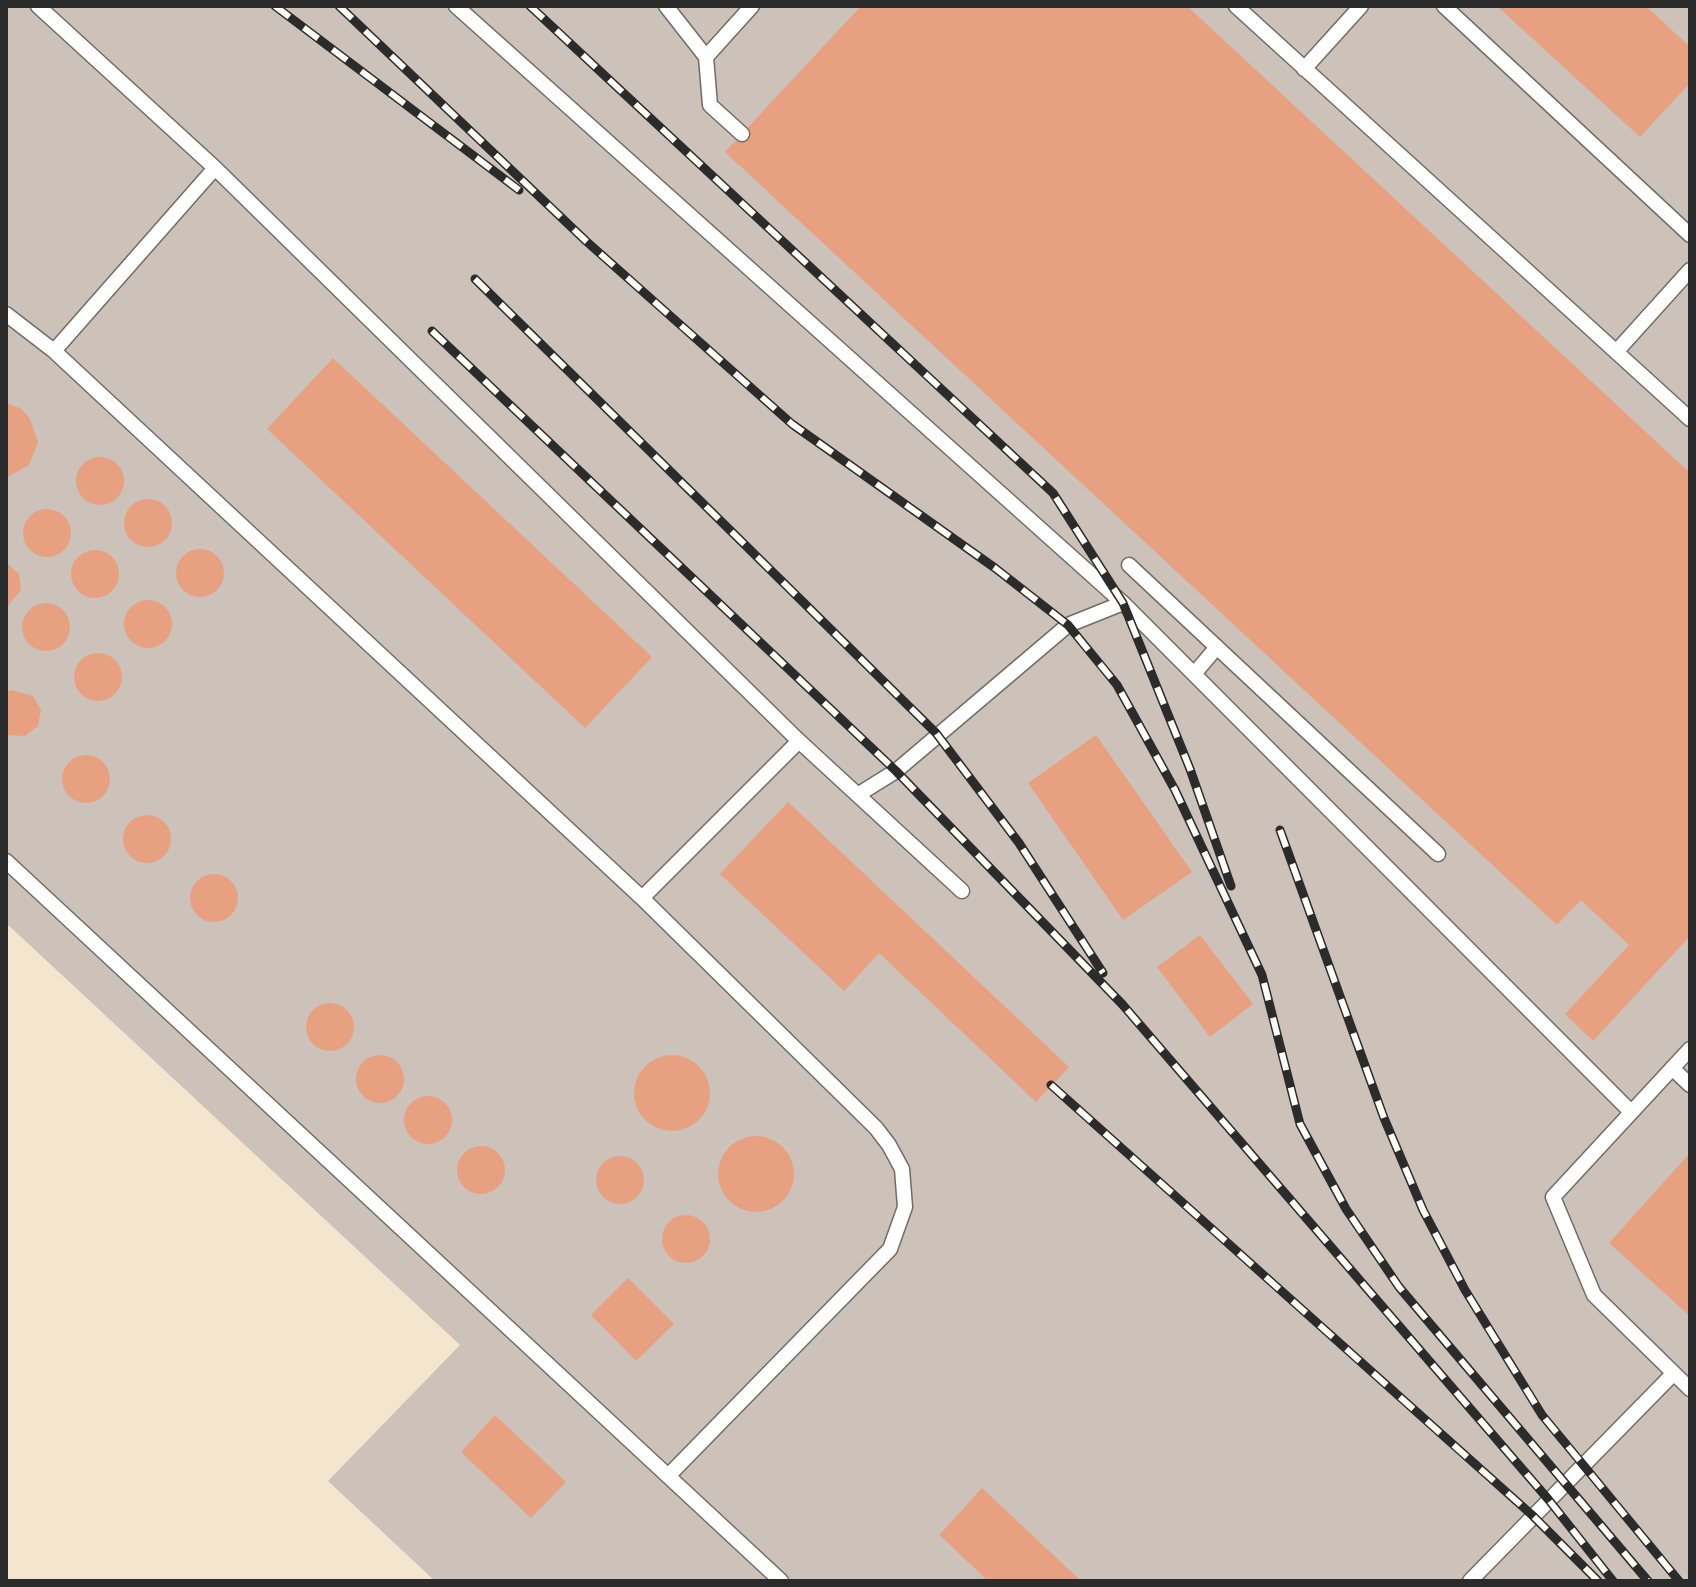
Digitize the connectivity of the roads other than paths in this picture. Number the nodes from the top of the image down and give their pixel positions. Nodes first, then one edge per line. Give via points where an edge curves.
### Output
1 (38, 6) edge
2 (456, 6) edge
3 (666, 6) edge
4 (752, 6) edge
5 (1236, 6) edge
6 (1361, 6) edge
7 (1444, 6) edge
8 (706, 57) junction
9 (1304, 69) junction
10 (742, 134) dead end
11 (215, 168) junction
12 (1690, 235) edge
13 (1690, 270) edge
14 (6, 314) edge
15 (54, 351) junction
16 (1616, 352) junction
17 (1690, 419) edge
18 (1129, 565) dead end
19 (1123, 603) junction
20 (1217, 647) junction
21 (1194, 674) junction
22 (799, 741) junction
23 (859, 794) junction
24 (1438, 854) dead end
25 (6, 861) edge
26 (962, 891) dead end
27 (642, 898) junction
28 (1690, 1049) edge
29 (1672, 1068) junction
30 (1690, 1085) edge
31 (1631, 1112) junction
32 (1673, 1374) junction
33 (1690, 1389) edge
34 (670, 1474) junction
35 (781, 1581) edge
36 (1470, 1581) edge

1 - 11 lane
2 - 19 lane
3 - 8 lane
4 - 8 lane
5 - 9 lane
6 - 9 lane
7 - 12 lane
8 - 10 lane via 710,105
9 - 16 lane
11 - 15 lane
11 - 22 lane
13 - 16 lane
14 - 15 lane
15 - 27 lane
16 - 17 lane
18 - 20 lane
19 - 21 lane
19 - 23 lane via 1068,625 896,771
20 - 21 lane
20 - 24 lane
21 - 31 lane
22 - 23 lane
22 - 27 lane
23 - 26 lane
25 - 34 lane
27 - 34 lane via 876,1128 902,1169 905,1207 890,1249
28 - 29 lane
29 - 30 lane
29 - 31 lane
31 - 32 lane via 1553,1197 1594,1295
32 - 33 lane
32 - 36 lane
34 - 35 lane

